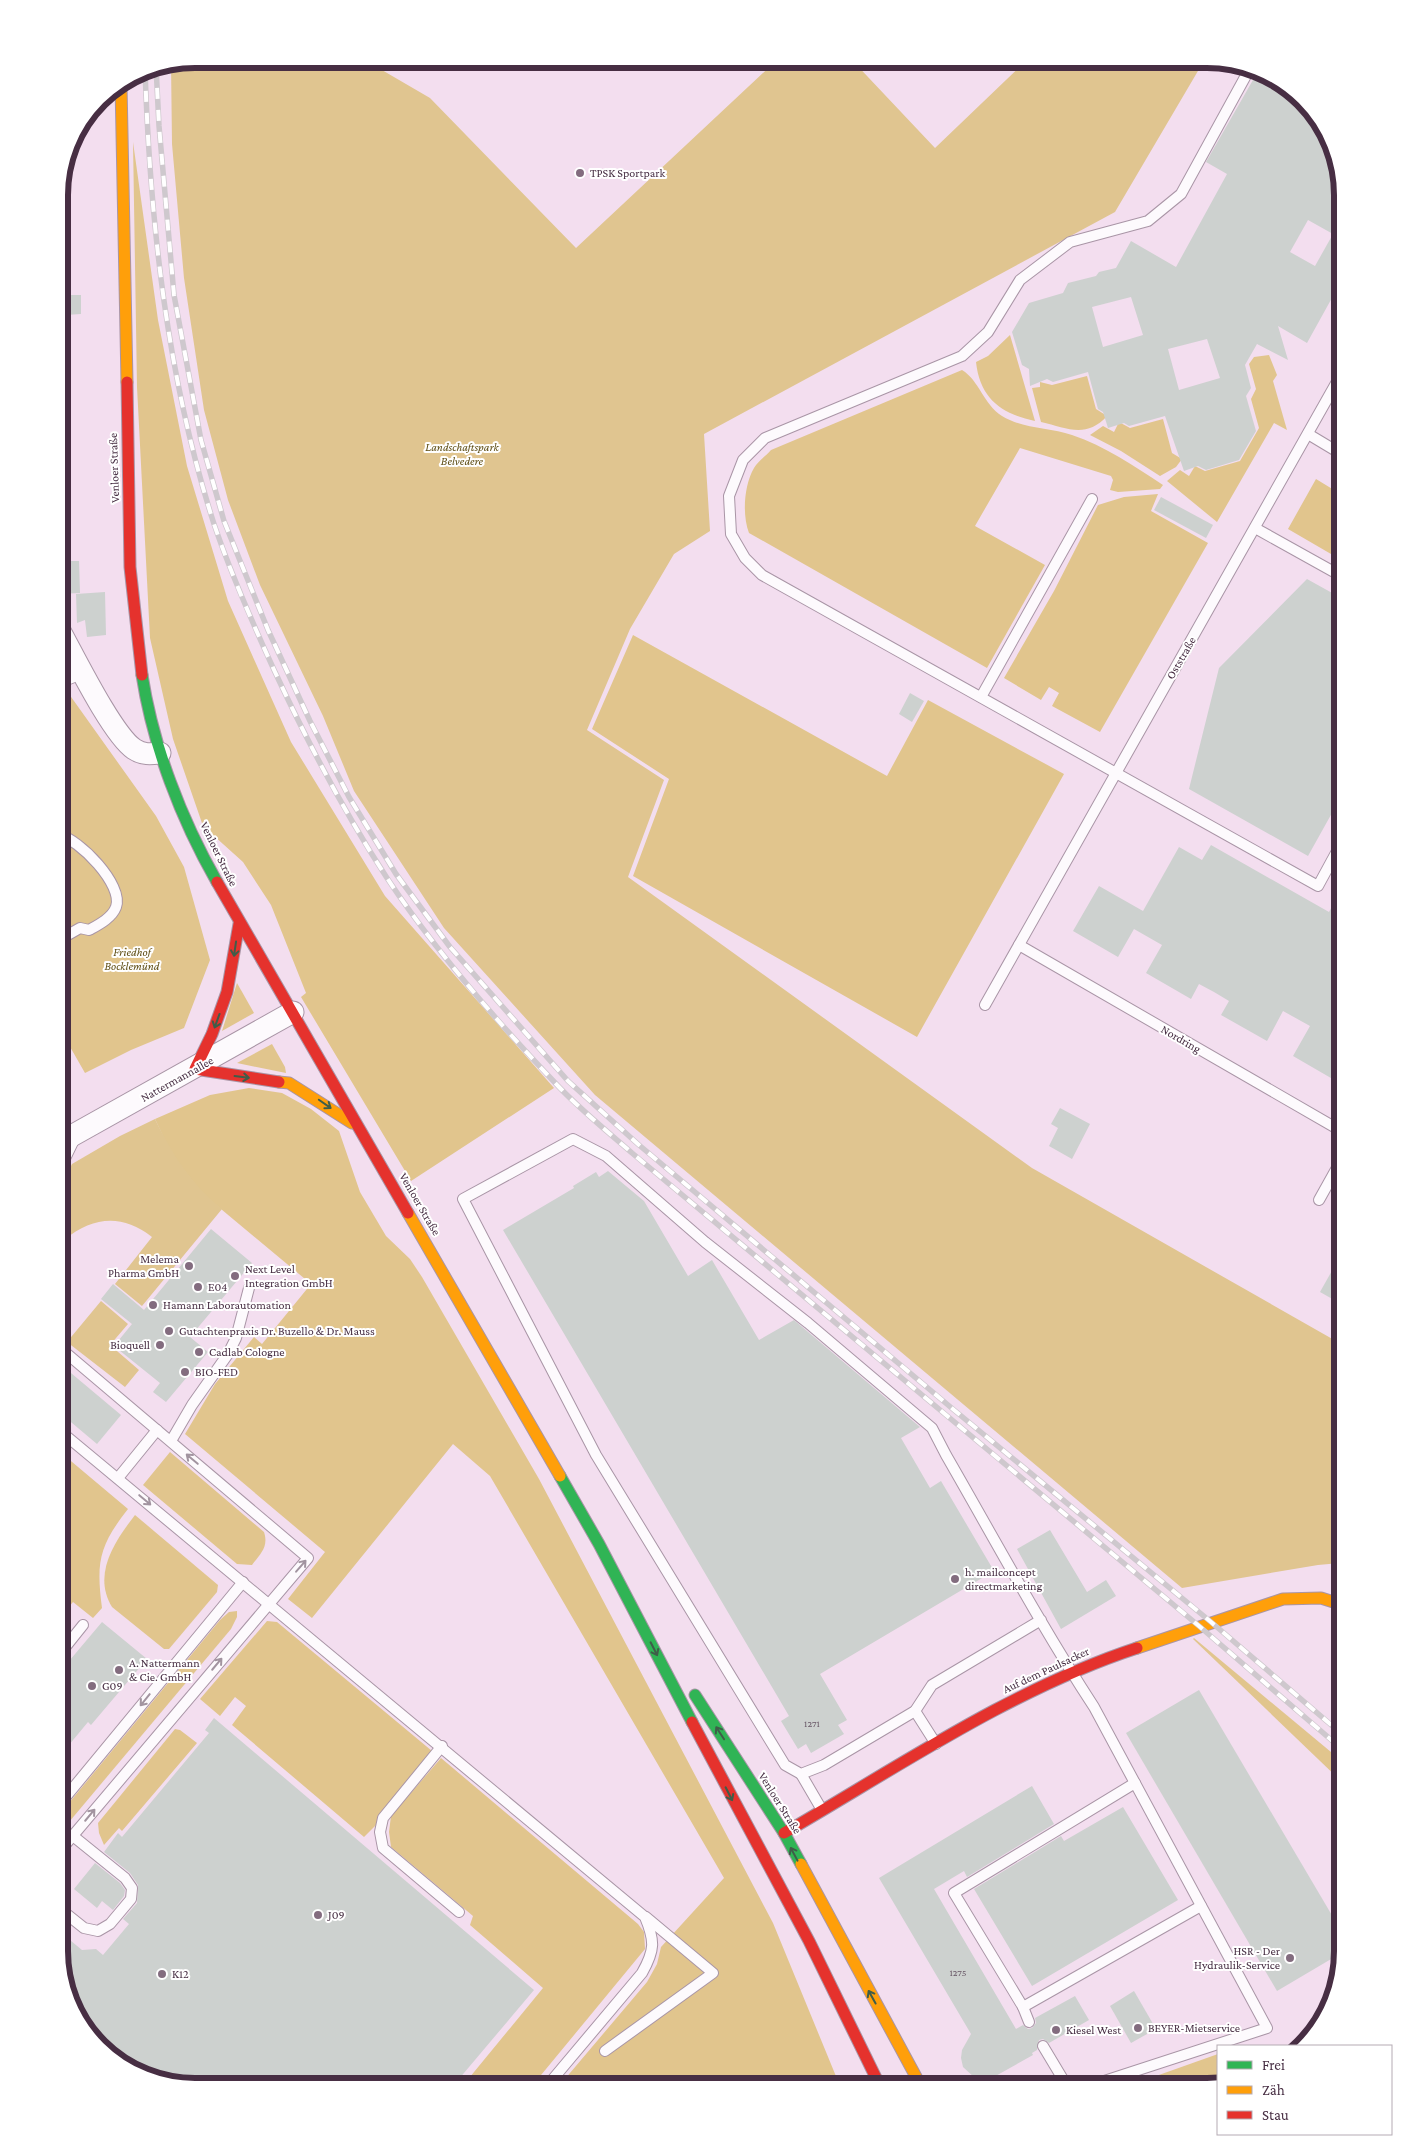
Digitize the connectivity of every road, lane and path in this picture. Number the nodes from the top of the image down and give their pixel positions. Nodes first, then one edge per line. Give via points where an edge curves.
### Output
1 (1247, 74) edge
2 (121, 91) edge
3 (1334, 387) edge
4 (1308, 434) junction
5 (1334, 450) edge
6 (1092, 499) dead end
7 (1255, 528) junction
8 (1334, 573) edge
9 (68, 645) edge
10 (84, 673) junction
11 (68, 679) edge
12 (980, 697) junction
13 (160, 752) junction
14 (1116, 774) junction
15 (68, 837) edge
16 (1334, 857) edge
17 (239, 924) junction
18 (68, 935) edge
19 (1019, 945) junction
20 (985, 1005) dead end
21 (293, 1012) junction
22 (195, 1069) junction
23 (1334, 1127) edge
24 (359, 1128) junction
25 (78, 1132) junction
26 (68, 1138) edge
27 (68, 1153) edge
28 (1334, 1172) edge
29 (1319, 1200) dead end
30 (249, 1288) dead end
31 (68, 1355) edge
32 (157, 1430) junction
33 (68, 1437) edge
34 (171, 1441) junction
35 (118, 1478) junction
36 (599, 1544) junction
37 (243, 1582) junction
38 (1334, 1601) edge
39 (269, 1602) junction
40 (1041, 1620) junction
41 (84, 1625) dead end
42 (68, 1644) edge
43 (674, 1661) dead end
44 (1071, 1672) junction
45 (689, 1686) dead end
46 (915, 1711) junction
47 (936, 1744) junction
48 (442, 1746) junction
49 (801, 1774) junction
50 (1135, 1783) junction
51 (68, 1793) edge
52 (823, 1810) junction
53 (784, 1833) junction
54 (73, 1836) junction
55 (68, 1842) edge
56 (758, 1849) junction
57 (1202, 1906) junction
58 (459, 1912) dead end
59 (68, 1915) edge
60 (645, 1917) junction
61 (1023, 2007) junction
62 (1029, 2022) dead end
63 (1043, 2046) dead end
64 (606, 2051) dead end
65 (554, 2077) edge
66 (876, 2078) edge
67 (916, 2078) edge
68 (1061, 2078) edge
69 (1114, 2078) edge

1 - 12 lane via 1181,194 1148,221 1070,242 1020,280 988,332 962,356 765,438 743,460 729,496 732,534 745,558 762,575
2 - 13 main road, Venloer Straße via 130,567 143,684
3 - 4 lane, Oststraße
4 - 5 lane
4 - 7 lane, Oststraße
6 - 12 lane
7 - 8 lane
7 - 14 lane, Oststraße
9 - 10 street
10 - 11 lane
10 - 13 street via 116,729 134,749 147,754
12 - 14 lane
13 - 17 main road, Venloer Straße via 208,866
14 - 16 lane via 1318,886
14 - 19 lane, Oststraße
15 - 18 lane via 104,871 116,894 116,907 105,920 89,930 80,928
17 - 21 main road, Venloer Straße
17 -> 22 main road via 227,992
19 - 20 lane, Oststraße
19 - 23 lane, Nordring
21 - 22 street, Nattermannallee
21 - 24 main road, Venloer Straße
22 -> 24 main road via 289,1083
22 - 25 street, Nattermannallee
24 - 36 main road, Venloer Straße
25 - 26 street, Nattermannallee
25 - 27 lane
28 - 29 lane
30 - 34 lane via 236,1338 228,1354
31 - 32 lane
32 - 34 lane
32 - 35 lane
33 - 35 lane
39 -> 34 lane via 308,1558
35 -> 37 lane
36 - 43 main road, Venloer Straße
36 -> 56 main road, Venloer Straße
37 - 39 lane
37 -> 51 lane
38 - 44 main road, Auf dem Paulsacker via 1310,1597 1284,1599
39 - 48 lane
54 -> 39 lane
40 - 44 lane
40 - 46 lane via 932,1685
40 - 49 lane via 932,1428 808,1323 705,1242 606,1156 573,1139 463,1199 596,1455 785,1765
41 - 42 lane
44 - 47 main road, Auf dem Paulsacker via 1013,1700
44 - 50 lane
53 -> 45 main road, Venloer Straße
46 - 47 lane
46 - 49 lane via 824,1765
47 - 52 main road, Auf dem Paulsacker
48 - 58 lane via 383,1818 380,1832 383,1848
48 - 60 lane
49 - 52 lane
50 - 57 lane
50 - 61 lane via 954,1893
52 - 53 main road, Auf dem Paulsacker
53 - 56 main road, Auf dem Paulsacker
67 -> 53 main road, Venloer Straße
54 - 55 lane
54 - 59 lane via 125,1878 132,1888 131,1899 110,1924 98,1931 84,1928
56 - 66 main road, Venloer Straße via 809,1940
57 - 61 lane
57 - 69 lane via 1268,2028
60 - 64 lane via 713,1973
60 - 65 lane via 653,1936 652,1956 642,1974
61 - 62 lane
63 - 68 lane

